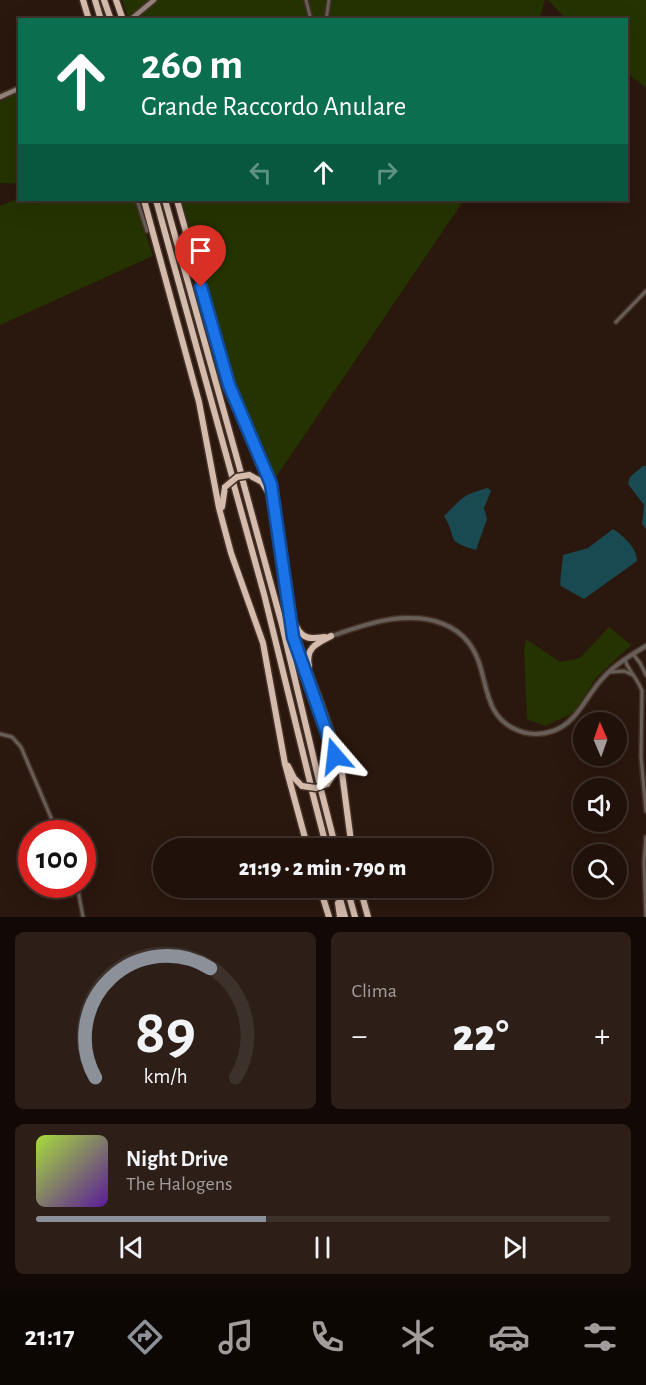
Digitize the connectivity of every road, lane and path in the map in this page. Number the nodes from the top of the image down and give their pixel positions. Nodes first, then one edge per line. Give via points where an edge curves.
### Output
1 (83, 0) edge
2 (95, 0) edge
3 (104, 0) edge
4 (116, 0) edge
5 (154, 0) edge
6 (306, 0) edge
7 (329, 0) edge
8 (88, 18) edge
9 (100, 18) edge
10 (110, 18) edge
11 (122, 18) edge
12 (132, 18) edge
13 (310, 18) edge
14 (326, 18) edge
15 (18, 89) edge
16 (0, 97) edge
17 (137, 201) edge
18 (144, 201) edge
19 (156, 201) edge
20 (165, 201) edge
21 (177, 201) edge
22 (147, 231) dead end
23 (646, 291) edge
24 (616, 322) dead end
25 (244, 475) junction
26 (278, 520) junction
27 (226, 535) junction
28 (288, 603) junction
29 (331, 636) junction
30 (646, 646) edge
31 (633, 654) junction
32 (625, 660) junction
33 (608, 672) junction
34 (633, 675) junction
35 (646, 675) edge
36 (319, 698) junction
37 (0, 734) edge
38 (283, 751) junction
39 (645, 775) edge
40 (646, 811) edge
41 (52, 820) edge
42 (646, 837) edge
43 (305, 838) edge
44 (324, 838) edge
45 (333, 838) edge
46 (351, 838) edge
47 (646, 852) edge
48 (79, 898) edge
49 (323, 898) edge
50 (337, 898) edge
51 (339, 898) edge
52 (350, 898) edge
53 (363, 898) edge
54 (355, 916) edge
55 (83, 917) edge
56 (329, 917) edge
57 (340, 917) edge
58 (345, 917) edge
59 (368, 917) edge
60 (646, 917) edge

1 - 8 highway
2 - 9 highway
3 - 10 highway
4 - 11 highway
5 - 12 main road
6 - 13 street
7 - 14 street
15 - 16 main road
17 - 22 street
18 - 27 highway via 199,402
19 - 44 highway via 264,594
20 - 25 highway
21 - 26 highway via 229,385 268,476
23 - 24 street
25 - 26 highway via 258,478 265,485
25 - 27 highway, bridge via 225,487 222,501
25 - 45 highway
26 - 28 highway
27 - 38 highway via 263,643
28 - 29 highway via 303,636
28 - 36 highway
28 - 38 highway, bridge via 293,637 331,738 336,771 327,784 316,788 302,786 294,778
29 - 33 street via 402,618 428,619 448,626 470,644 495,713 513,728 529,734 548,733 567,724
29 - 36 highway via 313,647 308,656
30 - 31 street
31 - 32 street
31 - 35 street
32 - 33 street
32 - 34 street
33 - 34 street
34 - 39 street via 642,691 641,756
36 - 46 highway via 341,764
37 - 41 street via 12,737 20,746
38 - 43 highway
39 - 40 street
42 - 47 street
47 - 60 street
48 - 55 street
49 - 56 highway
50 - 57 highway
51 - 58 highway
52 - 54 highway
53 - 59 highway

